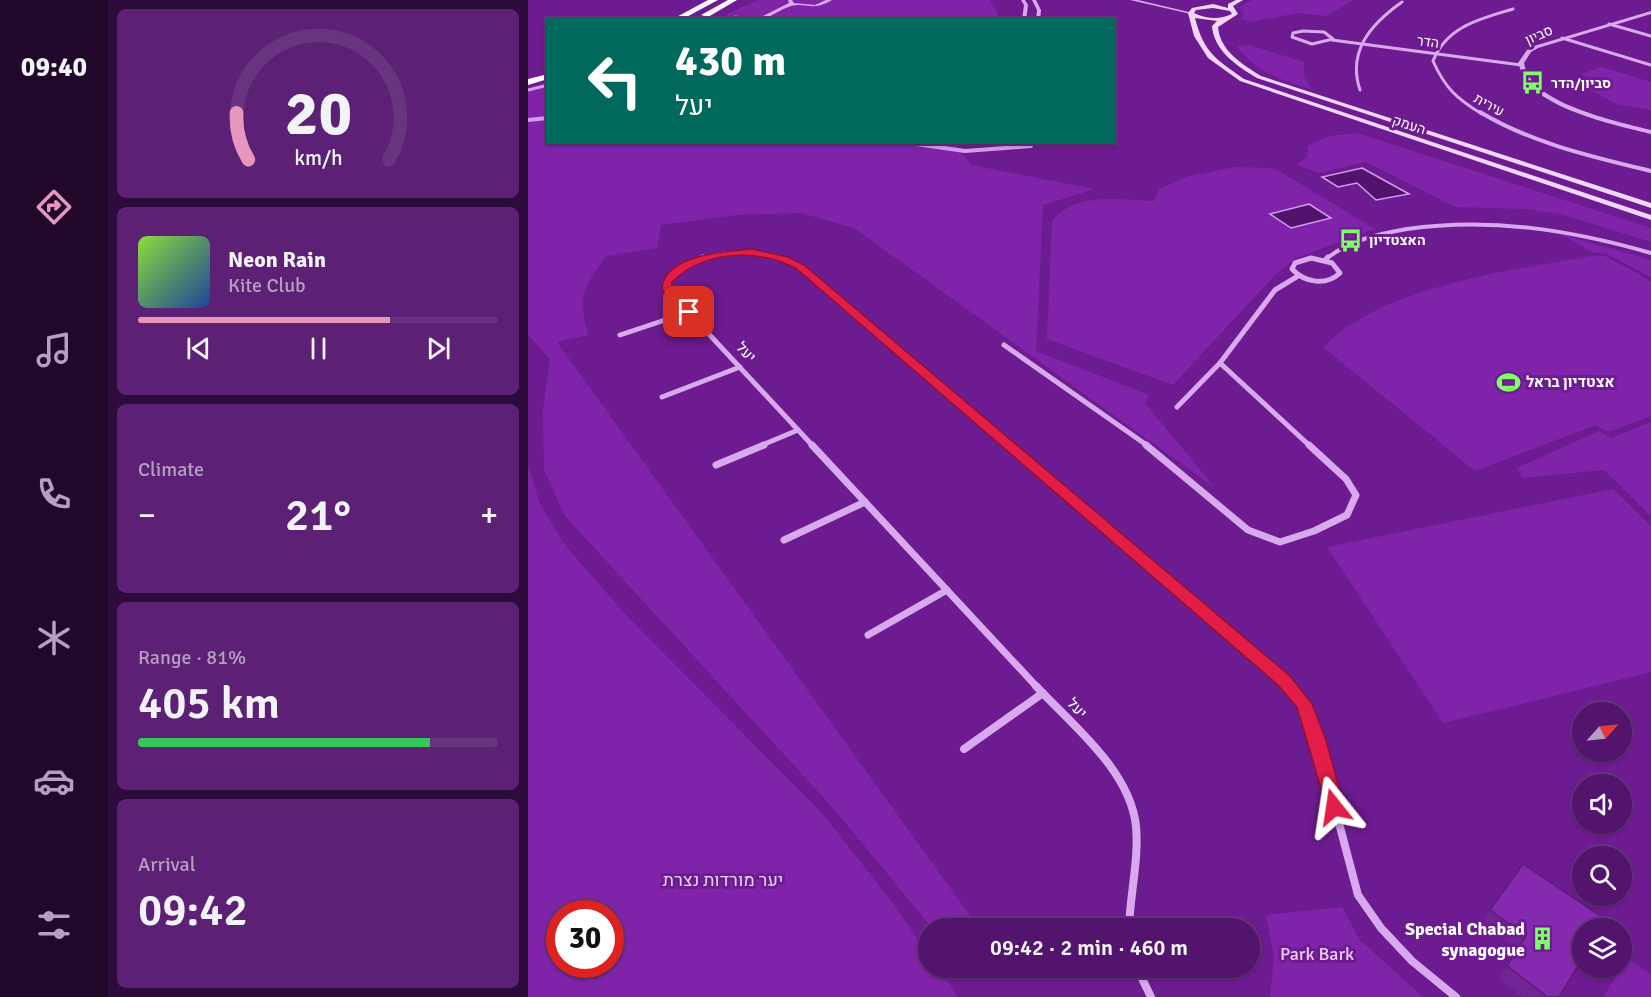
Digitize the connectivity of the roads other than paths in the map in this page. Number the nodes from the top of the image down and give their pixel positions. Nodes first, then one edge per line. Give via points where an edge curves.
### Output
1 (714, 0) edge
2 (734, 0) edge
3 (830, 0) edge
4 (1023, 0) edge
5 (1034, 0) edge
6 (1132, 0) edge
7 (1150, 0) edge
8 (1218, 0) edge
9 (1240, 0) edge
10 (789, 2) edge
11 (1402, 2) dead end
12 (808, 6) junction
13 (1200, 7) junction
14 (1512, 9) dead end
15 (1232, 10) junction
16 (1651, 12) edge
17 (1191, 14) junction
18 (678, 18) edge
19 (700, 18) edge
20 (760, 18) edge
21 (780, 18) edge
22 (1024, 18) edge
23 (1038, 18) edge
24 (1224, 19) junction
25 (1609, 24) junction
26 (1651, 36) edge
27 (1562, 38) junction
28 (1332, 40) junction
29 (1362, 44) junction
30 (1435, 53) junction
31 (1521, 65) junction
32 (1651, 65) edge
33 (546, 67) edge
34 (528, 72) edge
35 (546, 77) edge
36 (528, 82) edge
37 (1360, 90) dead end
38 (1651, 132) edge
39 (1651, 171) edge
40 (1651, 206) edge
41 (1651, 218) edge
42 (1651, 253) edge
43 (1325, 260) junction
44 (1298, 276) junction
45 (689, 312) junction
46 (620, 335) dead end
47 (1004, 345) dead end
48 (1220, 363) junction
49 (740, 367) junction
50 (662, 397) dead end
51 (1177, 407) dead end
52 (798, 430) junction
53 (716, 465) dead end
54 (865, 502) junction
55 (784, 540) dead end
56 (947, 590) junction
57 (868, 634) dead end
58 (1043, 693) junction
59 (964, 749) dead end
60 (1129, 918) edge
61 (1142, 978) edge
62 (1151, 997) edge
63 (1456, 997) edge

1 - 18 highway
2 - 19 highway
3 - 12 street
4 - 22 street
5 - 23 street via 1040,10
6 - 17 street
7 - 13 street
8 - 13 main road
9 - 15 main road via 1230,5
10 - 12 street
10 - 20 street
11 - 29 street via 1390,10
12 - 21 street
13 - 15 main road
13 - 17 main road
14 - 30 street via 1459,27
15 - 24 main road via 1235,14
16 - 25 street, סביון
17 - 24 main road via 1203,19
17 - 41 main road, העמק via 1197,36 1210,57 1242,80
24 - 40 main road, העמק via 1215,26 1216,35 1235,61 1259,77
25 - 26 street
25 - 27 street, סביון
27 - 31 street, סביון via 1528,51
27 - 32 street
28 - 28 street, הדר via 1329,34 1318,31 1292,34 1294,39 1309,43
28 - 29 street, הדר
29 - 30 street, הדר
29 - 37 street via 1355,65
30 - 31 street, הדר
30 - 39 street, עירית via 1434,68 1442,82 1457,99 1478,112 1556,145
31 - 38 street, סביון via 1534,87 1547,96 1595,116
33 - 34 highway
35 - 36 highway
42 - 43 street via 1553,229 1490,223 1421,226 1388,232 1343,246
43 - 44 street via 1299,260 1292,269
43 - 44 street via 1340,270 1338,277 1319,282
44 - 48 street via 1275,290
45 - 46 street
45 - 49 street, יעל
45 - 63 street, יעל via 667,289 667,282 683,266 716,255 752,252 785,259 800,267 1284,681 1304,704 1317,740 1358,895 1404,953
47 - 48 street via 1143,442 1248,530 1280,542 1347,515 1356,495 1346,479
48 - 51 street
49 - 50 street
49 - 52 street, יעל
52 - 53 street
52 - 54 street, יעל
54 - 55 street
54 - 56 street, יעל
56 - 57 street
56 - 58 street, יעל
58 - 59 street
58 - 60 street, יעל via 1099,754 1129,797 1137,839
61 - 62 street

